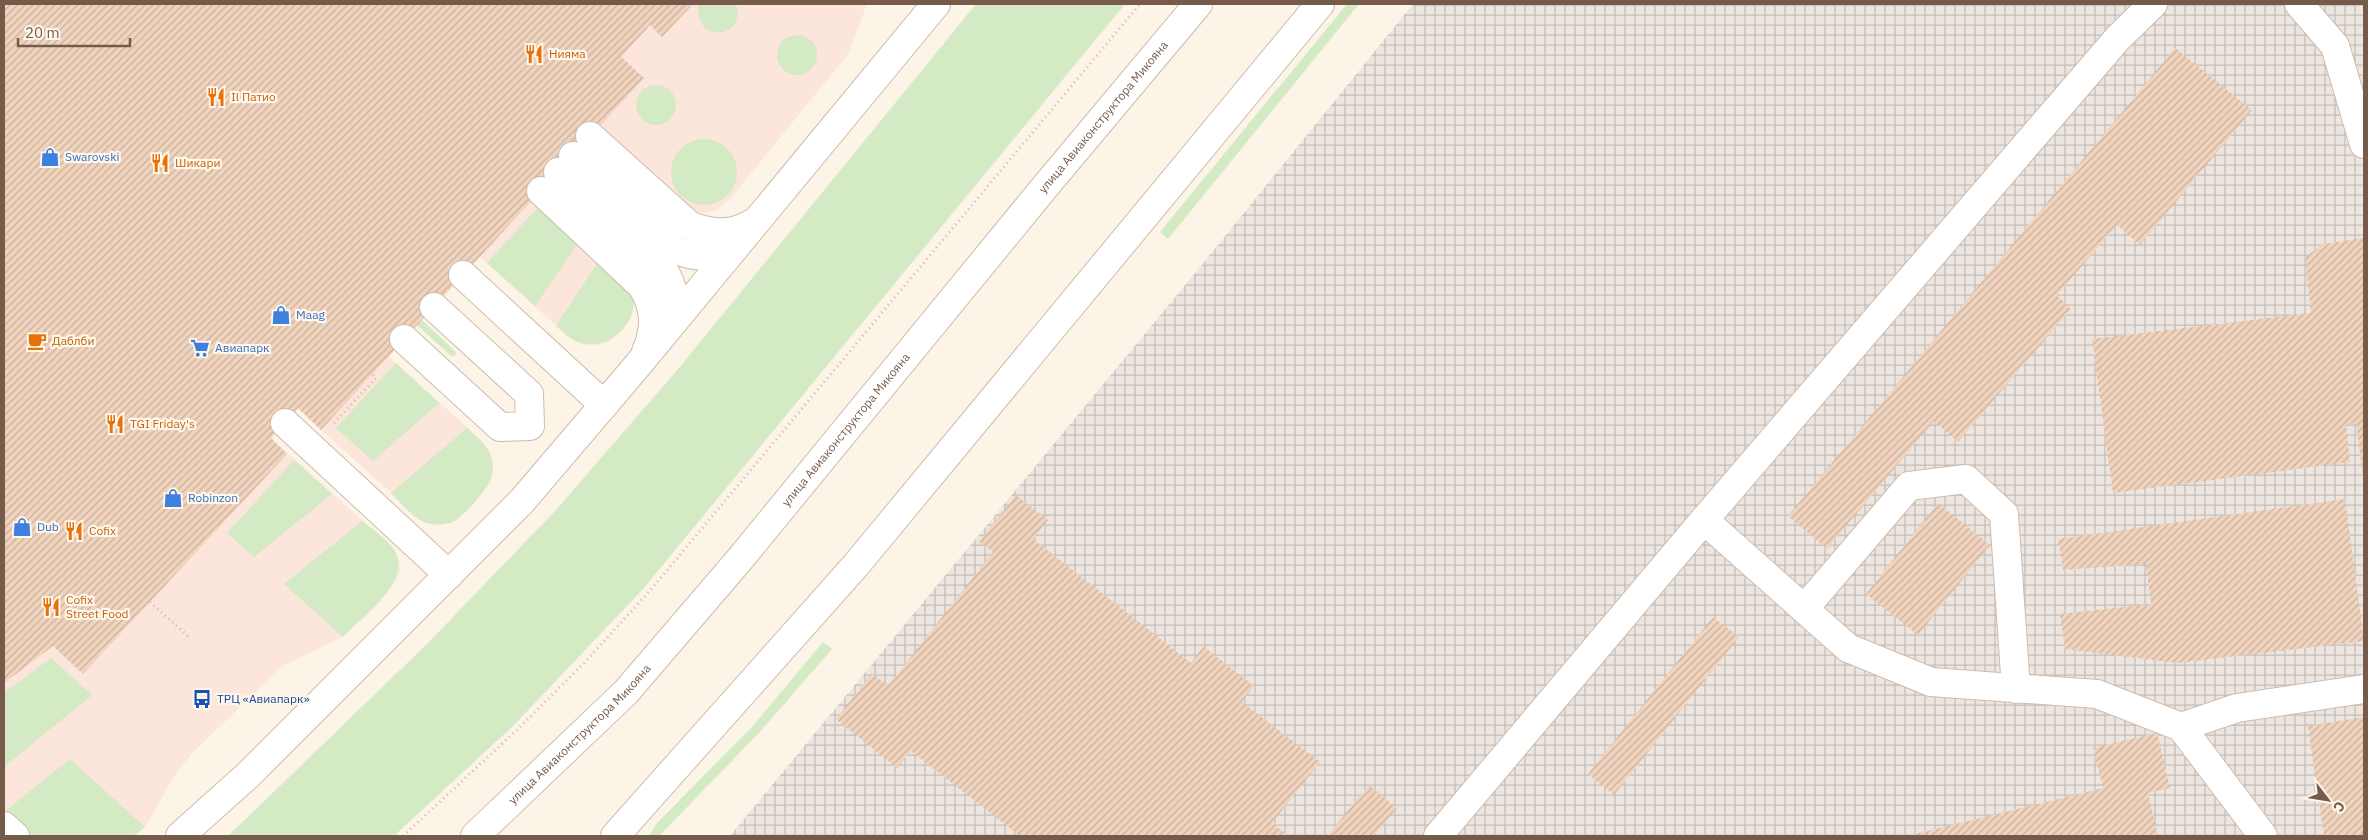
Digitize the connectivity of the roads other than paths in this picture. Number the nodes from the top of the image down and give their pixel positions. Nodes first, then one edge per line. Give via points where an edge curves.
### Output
1 (936, 4) edge
2 (1198, 4) edge
3 (1320, 4) edge
4 (2153, 4) edge
5 (2299, 4) edge
6 (2364, 144) edge
7 (565, 164) junction
8 (764, 212) junction
9 (742, 239) junction
10 (463, 275) dead end
11 (434, 307) dead end
12 (404, 339) dead end
13 (658, 341) junction
14 (637, 366) junction
15 (604, 405) junction
16 (285, 423) dead end
17 (530, 426) junction
18 (562, 455) junction
19 (1704, 520) junction
20 (449, 575) junction
21 (1804, 609) junction
22 (2016, 688) junction
23 (2364, 689) edge
24 (2181, 727) junction
25 (4, 826) edge
26 (15, 836) edge
27 (180, 836) edge
28 (476, 836) edge
29 (615, 836) edge
30 (1438, 836) edge
31 (2263, 836) edge

1 - 8 street
2 - 28 street, улица Авиаконструктора Микояна via 740,559 626,692
3 - 29 street via 856,565
4 - 19 street via 2118,38
5 - 6 street via 2335,46
7 - 8 street via 706,231 723,233 746,228
7 - 9 street via 676,250 697,257 717,255
7 - 13 street via 666,274 674,294 674,312
7 - 14 street via 648,297 654,320 653,332
8 - 9 street
9 - 13 street
10 - 15 street
11 - 17 street via 529,394
12 - 17 street via 500,427
13 - 14 street
14 - 15 street
15 - 18 street
16 - 20 street
17 - 18 street
18 - 20 street
19 - 21 street
19 - 30 street
20 - 27 street via 248,775
21 - 22 street via 1848,648 1931,682
21 - 22 street via 1909,486 1966,479 2004,514
22 - 24 street via 2097,694
23 - 24 street via 2237,708
24 - 31 street
25 - 26 street

